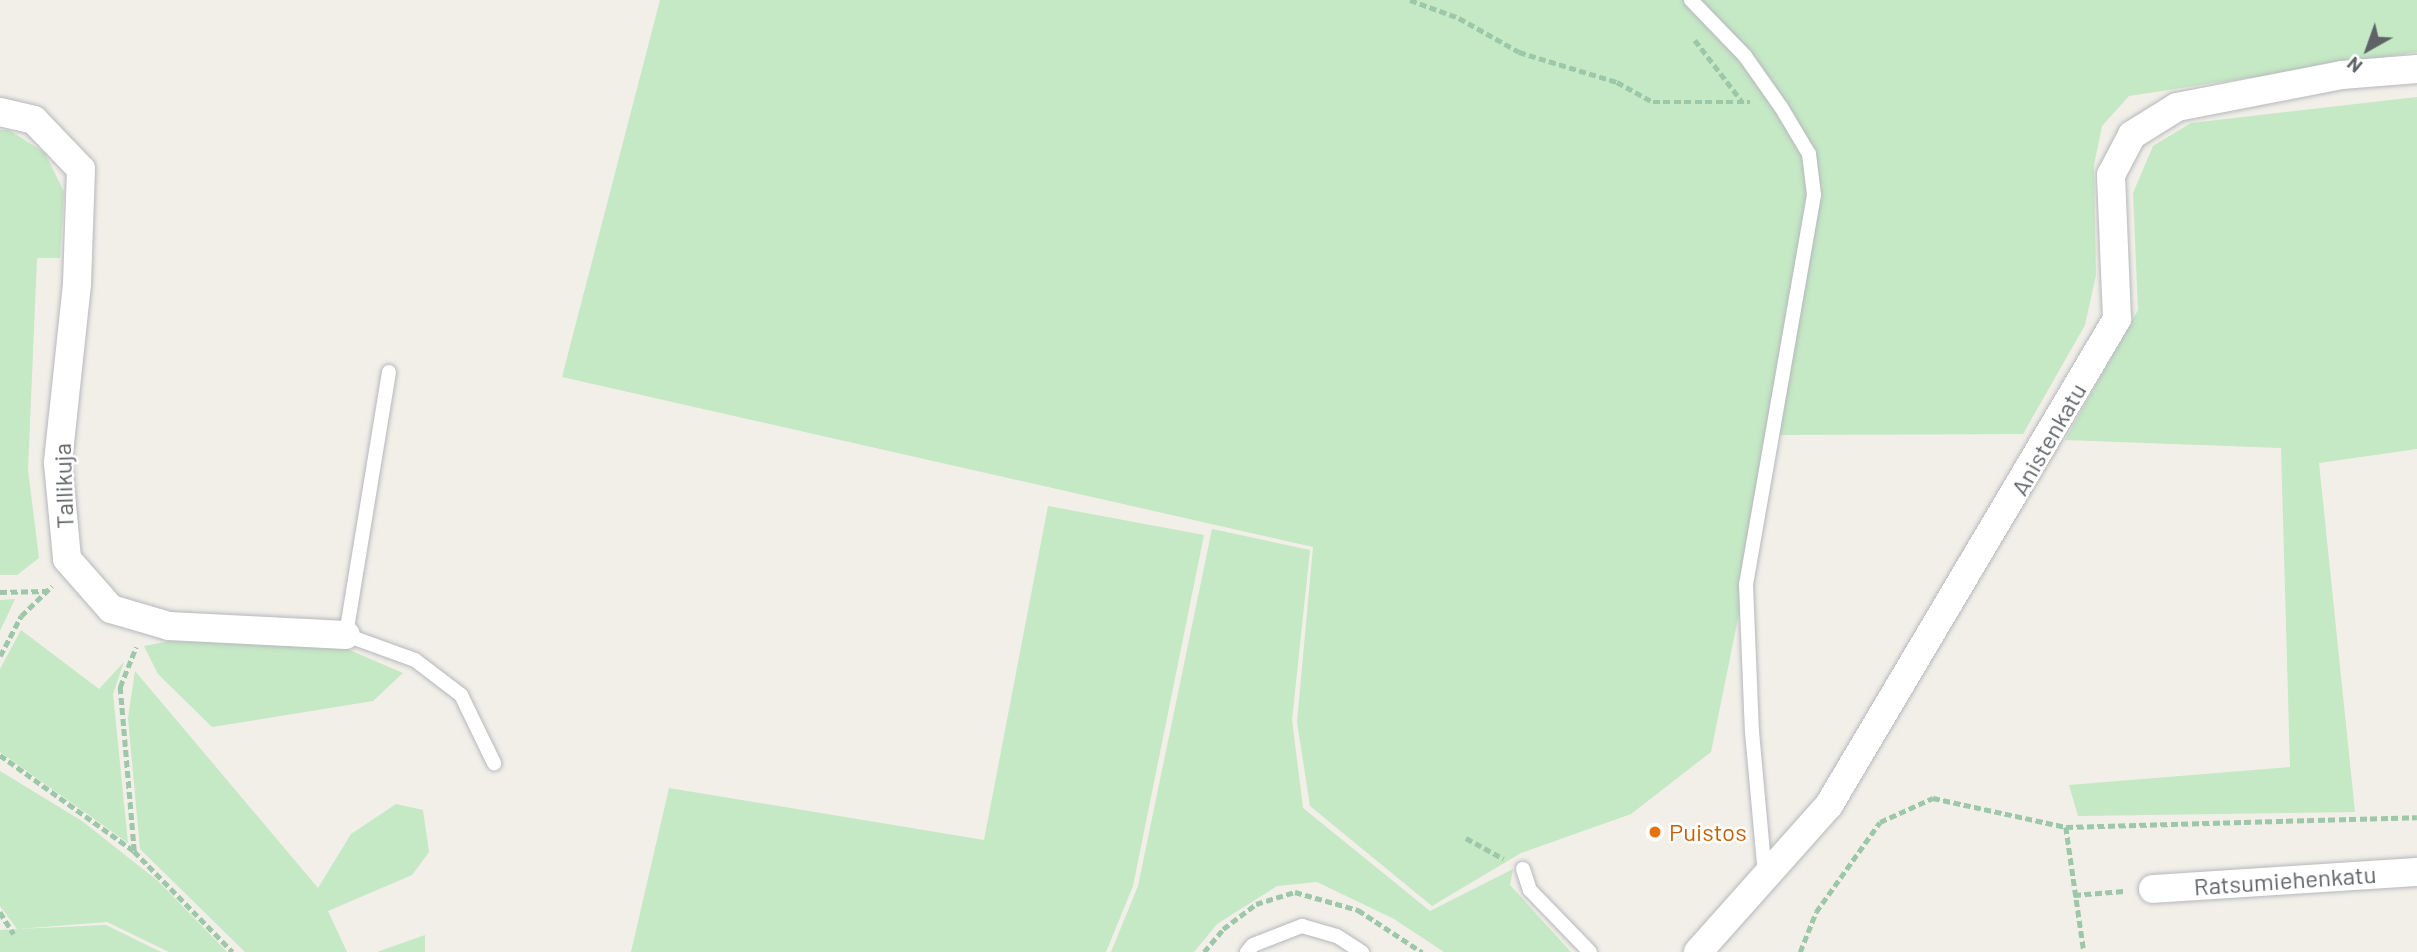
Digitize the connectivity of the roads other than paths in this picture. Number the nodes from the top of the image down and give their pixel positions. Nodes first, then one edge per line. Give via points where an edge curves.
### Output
1 (1691, 0) edge
2 (2417, 69) edge
3 (0, 113) edge
4 (389, 372) dead end
5 (346, 635) junction
6 (494, 763) dead end
7 (1523, 869) road end
8 (2417, 872) edge
9 (1765, 877) junction
10 (2153, 889) road end
11 (1247, 952) edge
12 (1362, 952) edge
13 (1590, 952) edge
14 (1698, 952) edge

1 - 9 lane via 1745,56 1782,107 1809,154 1814,195 1746,584 1752,732
2 - 9 street, Anistenkatu via 2342,75 2177,107 2132,135 2111,176 2117,319 1829,805
3 - 5 street, Tallikuja via 34,120 81,169 77,284 58,463 67,559 100,601 169,626
4 - 5 lane
5 - 6 lane via 415,660 461,695
7 - 13 lane via 1530,890
8 - 10 street, Ratsumiehenkatu
9 - 14 street, Anistenkatu
11 - 12 lane via 1253,945 1302,926 1337,936

